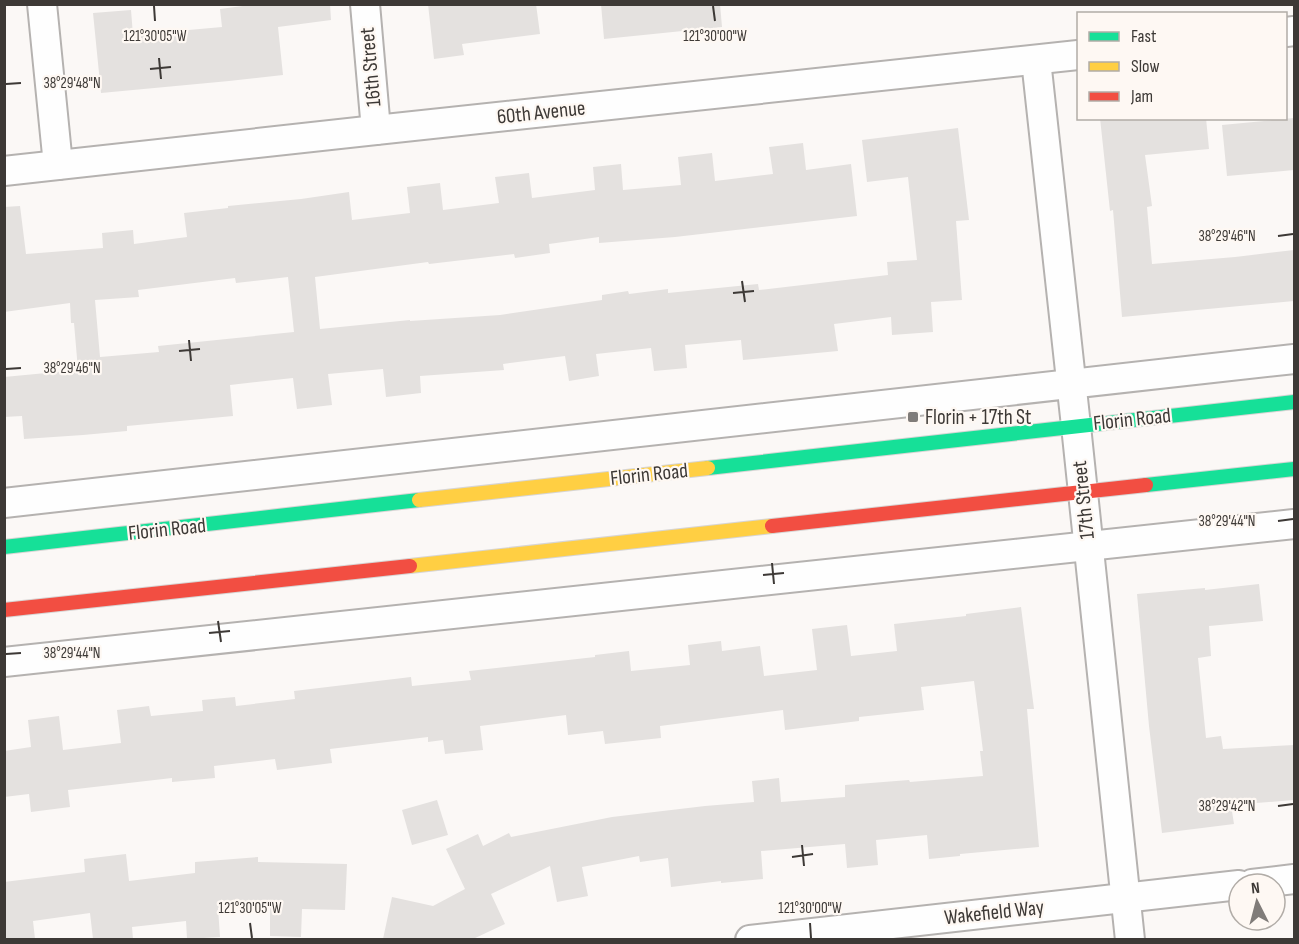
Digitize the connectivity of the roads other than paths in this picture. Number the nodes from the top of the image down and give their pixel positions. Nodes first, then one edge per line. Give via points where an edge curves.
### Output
1 (42, 4) edge
2 (365, 4) edge
3 (1077, 55) edge
4 (1036, 60) junction
5 (376, 130) junction
6 (58, 165) junction
7 (4, 171) edge
8 (1294, 359) edge
9 (1071, 384) junction
10 (1294, 402) edge
11 (1076, 426) junction
12 (1294, 469) edge
13 (1082, 492) junction
14 (4, 503) edge
15 (1294, 524) edge
16 (1088, 546) junction
17 (4, 547) edge
18 (4, 610) edge
19 (4, 662) edge
20 (1227, 886) edge
21 (1125, 898) junction
22 (750, 939) edge
23 (1130, 939) edge

1 - 6 street
2 - 5 street, 16th Street
3 - 4 street, 60th Avenue
4 - 5 street, 60th Avenue
4 - 9 street, 17th Street
5 - 6 street, 60th Avenue
6 - 7 street, 60th Avenue
8 - 9 street, Florin Road
9 - 11 street, 17th Street
9 - 14 street, Florin Road
10 - 11 main road, Florin Road
11 - 13 street, 17th Street
11 - 17 main road, Florin Road
12 - 13 main road
13 - 16 street, 17th Street
13 - 18 main road
15 - 16 street
16 - 19 street
16 - 21 street, 17th Street
20 - 21 street, Wakefield Way
21 - 22 street, Wakefield Way
21 - 23 street, 17th Street

